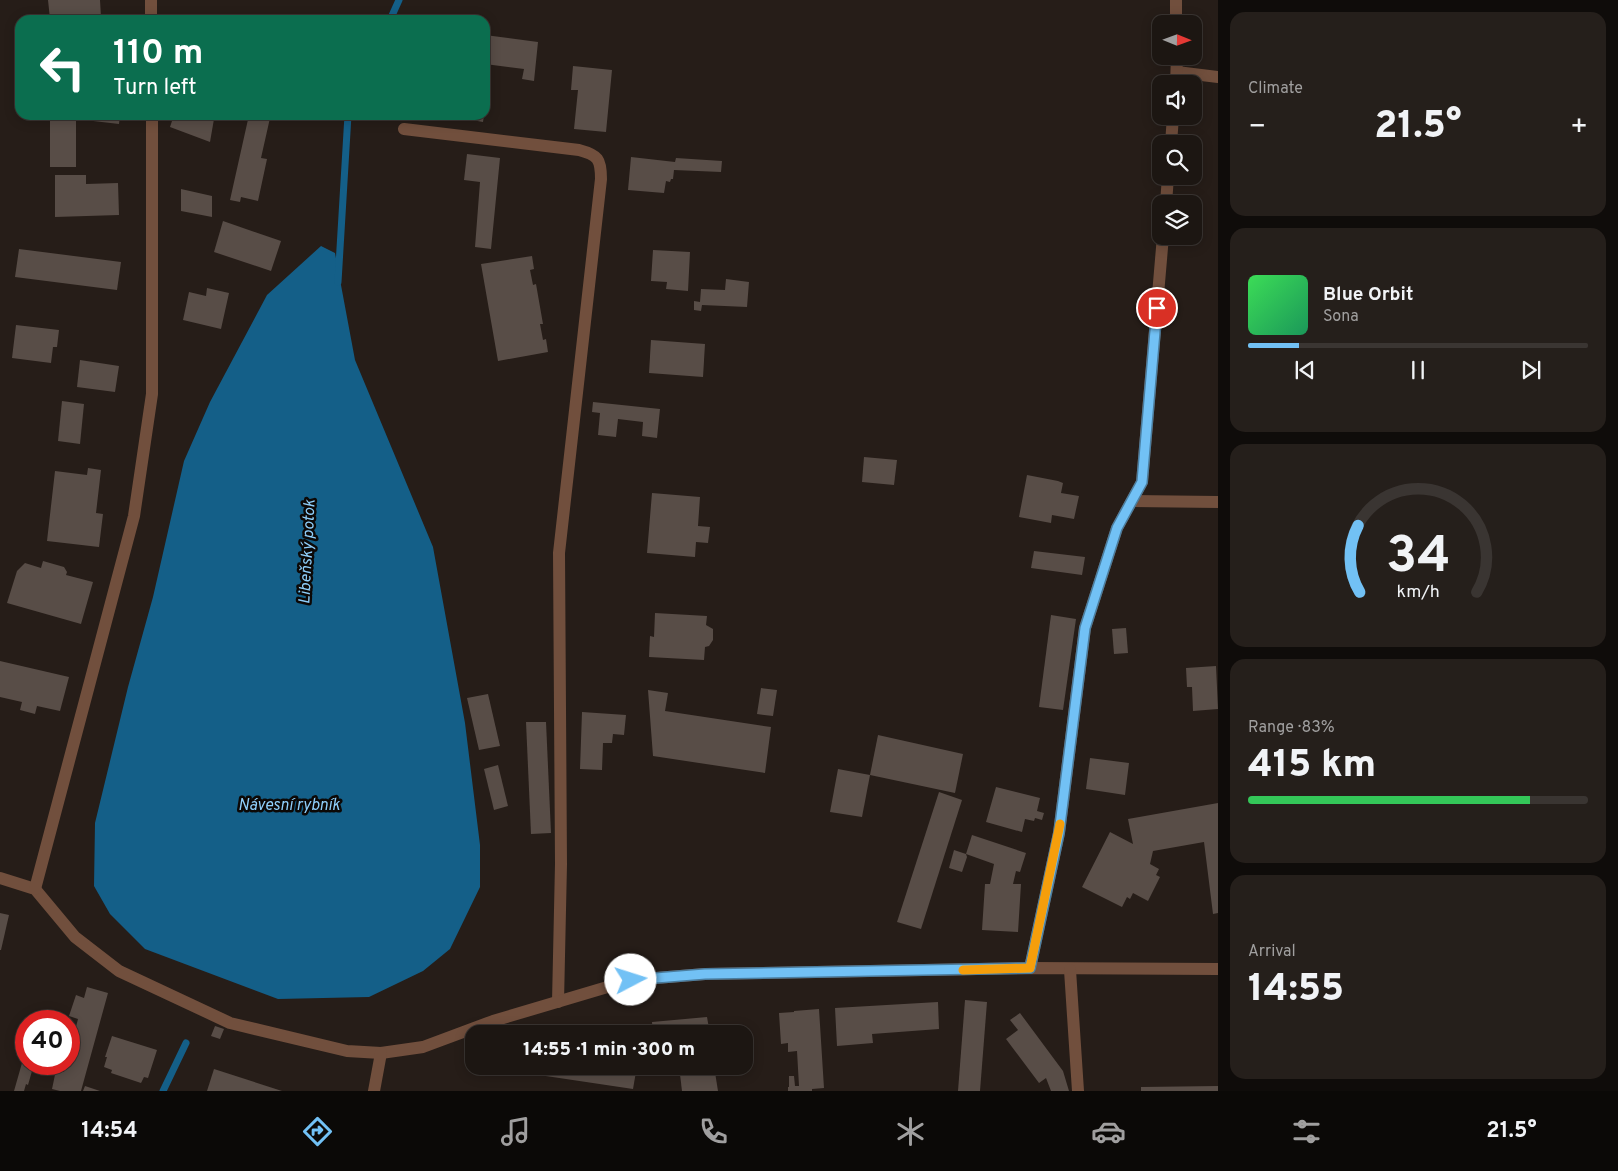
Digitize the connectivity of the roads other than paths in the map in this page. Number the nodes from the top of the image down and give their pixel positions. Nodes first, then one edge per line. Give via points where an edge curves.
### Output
1 (151, 0) edge
2 (1176, 0) edge
3 (151, 15) edge
4 (1176, 15) edge
5 (1202, 77) edge
6 (1218, 77) edge
7 (152, 120) edge
8 (404, 129) dead end
9 (1162, 245) edge
10 (1132, 501) junction
11 (1218, 502) edge
12 (0, 878) edge
13 (35, 889) junction
14 (1030, 968) junction
15 (1218, 969) edge
16 (1070, 970) junction
17 (558, 1002) junction
18 (381, 1053) junction
19 (374, 1091) edge
20 (1078, 1091) edge

1 - 3 street
2 - 4 street
5 - 6 street
7 - 13 street via 152,394 134,516
8 - 17 street via 579,150 594,154 601,164 559,553 561,864
9 - 10 street via 1142,482
10 - 11 street
10 - 14 street via 1117,528 1085,628 1059,833
12 - 13 street
13 - 18 street via 74,937 119,970 212,1015 230,1023 347,1052
14 - 16 street
14 - 17 street via 705,974 631,980
15 - 16 street
16 - 20 street
17 - 18 street via 493,1021 423,1047
18 - 19 street

